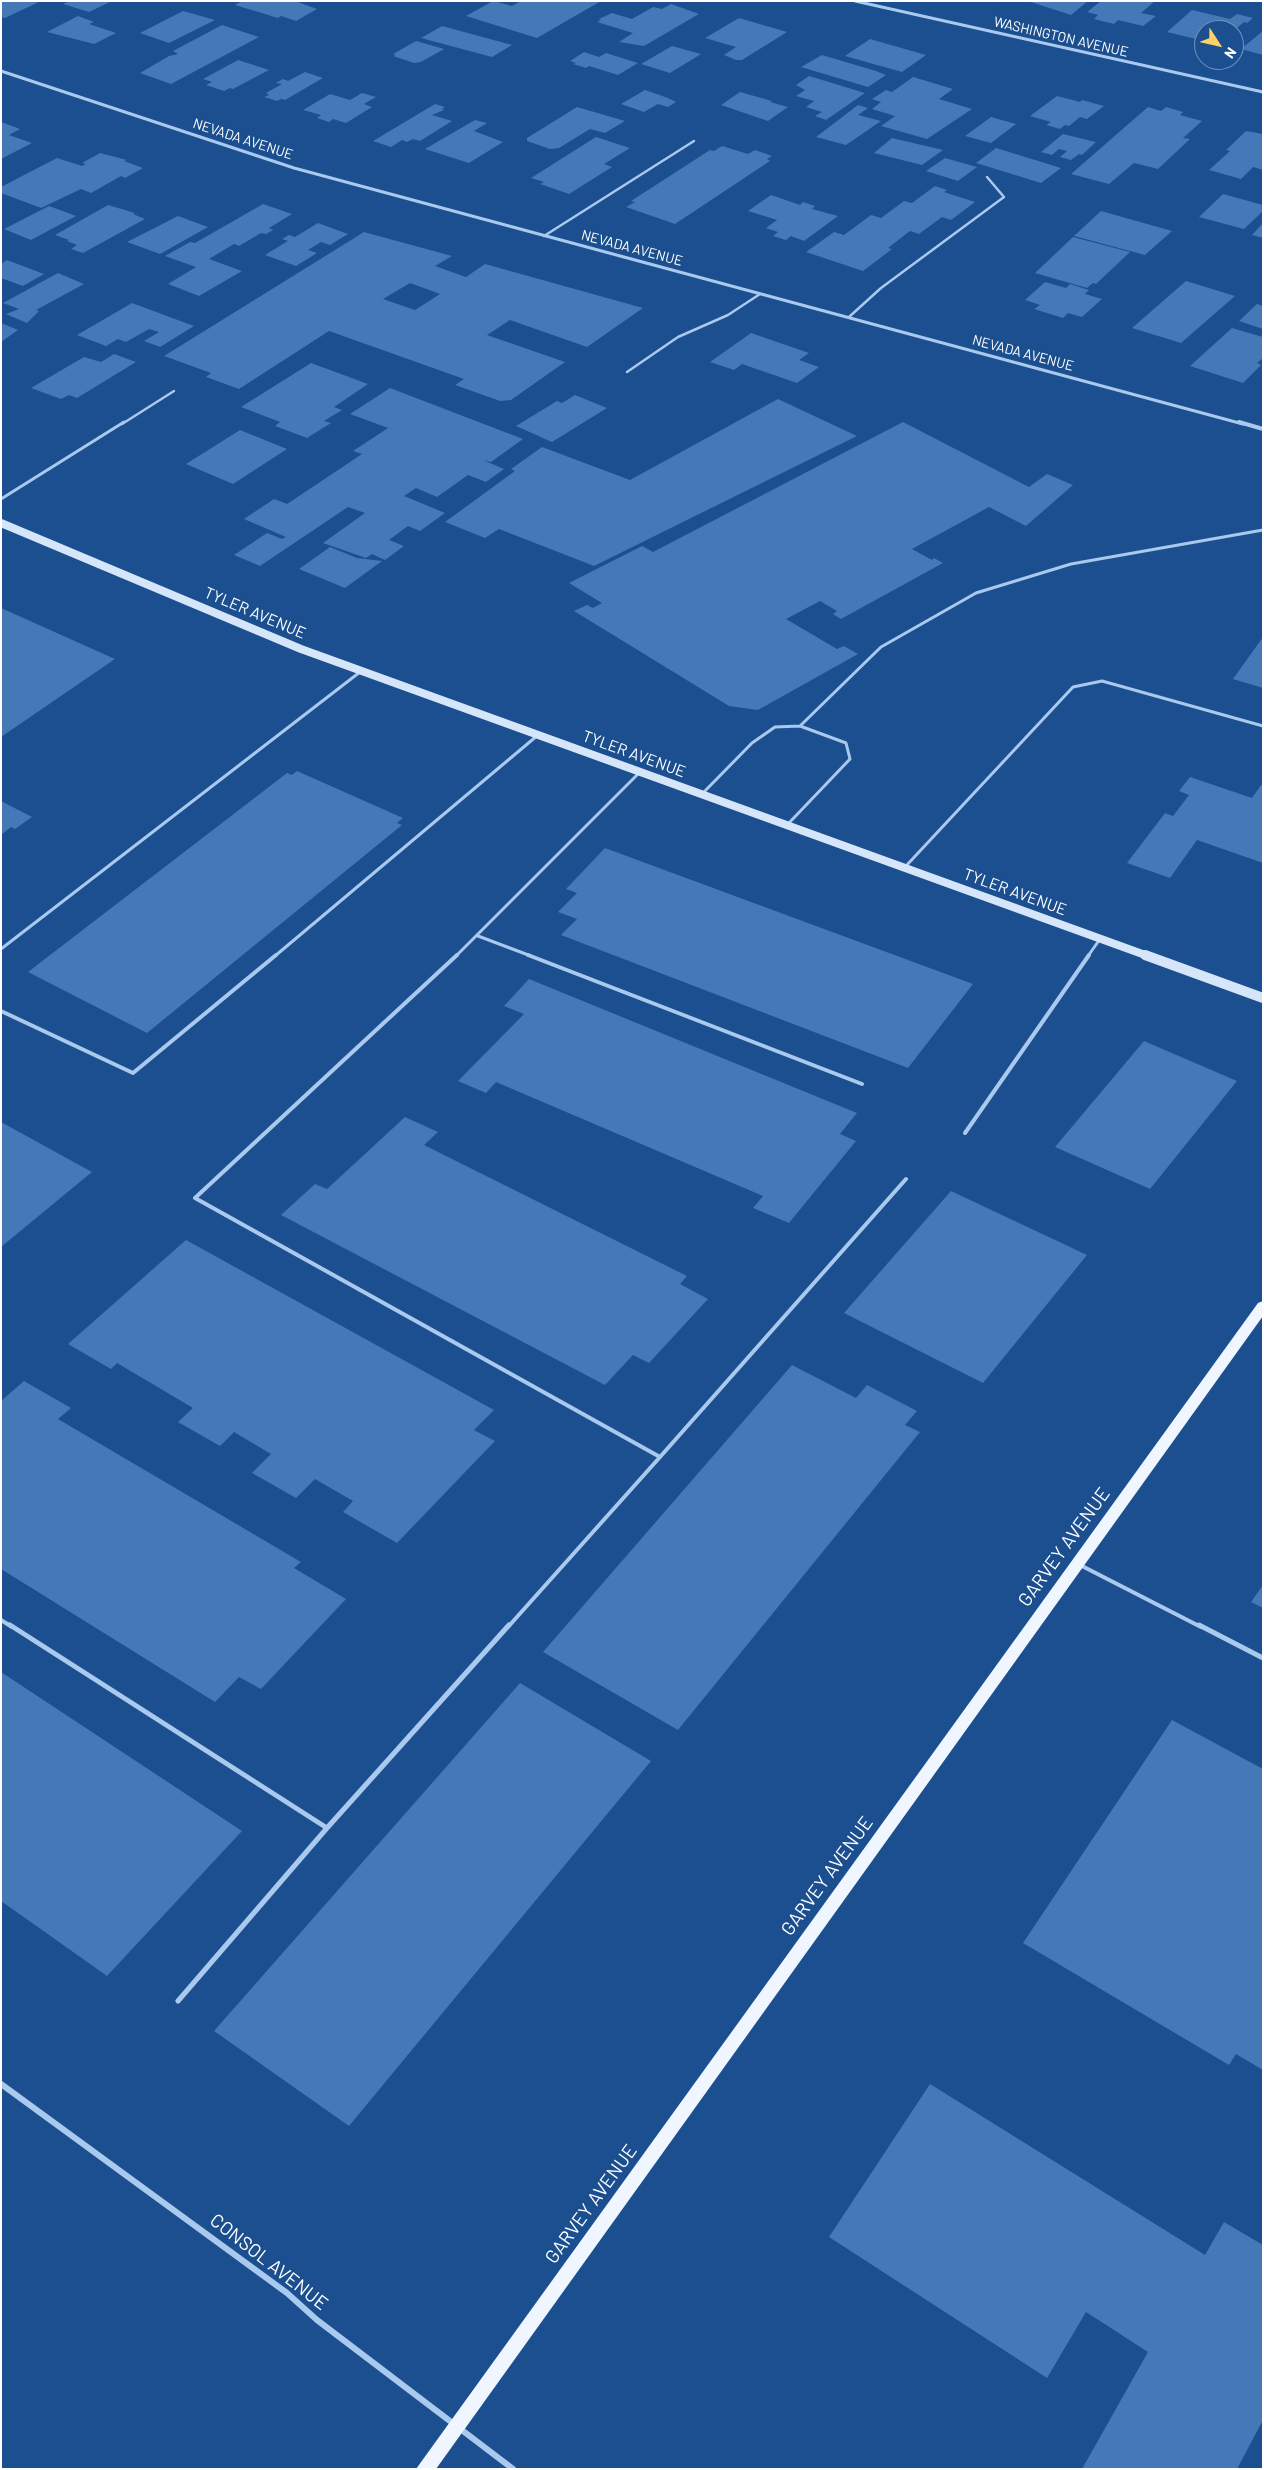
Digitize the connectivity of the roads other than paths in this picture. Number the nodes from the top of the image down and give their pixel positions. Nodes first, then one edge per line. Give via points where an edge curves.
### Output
1 (855, 1) edge
2 (1, 71) edge
3 (1263, 92) edge
4 (694, 141) dead end
5 (986, 177) dead end
6 (544, 236) junction
7 (760, 294) junction
8 (850, 317) junction
9 (627, 372) dead end
10 (174, 391) dead end
11 (1263, 429) edge
12 (1, 499) edge
13 (1, 523) edge
14 (1263, 530) edge
15 (362, 671) junction
16 (800, 726) junction
17 (1263, 726) edge
18 (538, 735) junction
19 (640, 772) junction
20 (701, 795) junction
21 (786, 826) junction
22 (904, 868) junction
23 (478, 936) junction
24 (1100, 940) junction
25 (1, 949) edge
26 (1263, 998) edge
27 (1, 1011) edge
28 (862, 1084) dead end
29 (965, 1133) dead end
30 (906, 1179) dead end
31 (1263, 1306) edge
32 (660, 1457) junction
33 (1078, 1564) junction
34 (1, 1620) edge
35 (1263, 1658) edge
36 (327, 1828) junction
37 (178, 2001) dead end
38 (1, 2084) edge
39 (456, 2425) junction
40 (424, 2469) edge
41 (514, 2469) edge

1 - 3 street, WASHINGTON AVENUE
2 - 6 street, NEVADA AVENUE via 294,168
4 - 6 lane
5 - 8 lane via 1004,198 881,288
6 - 7 street, NEVADA AVENUE
7 - 8 street, NEVADA AVENUE
7 - 9 lane via 728,315 678,337
8 - 11 street, NEVADA AVENUE
10 - 12 lane
13 - 15 main road, TYLER AVENUE via 301,649
14 - 16 lane via 1071,564 976,593 881,647
15 - 18 main road, TYLER AVENUE
15 - 25 lane
16 - 20 lane via 775,726 752,742
16 - 21 lane via 846,743 850,759
17 - 22 lane via 1102,681 1073,687
18 - 19 main road, TYLER AVENUE
18 - 27 lane via 133,1073
19 - 20 main road, TYLER AVENUE
19 - 23 lane
20 - 21 main road, TYLER AVENUE
21 - 22 main road, TYLER AVENUE
22 - 24 main road, TYLER AVENUE
23 - 28 lane
23 - 32 lane via 195,1198
24 - 26 main road, TYLER AVENUE
24 - 29 lane
30 - 32 lane
31 - 33 main road, GARVEY AVENUE
32 - 36 lane
33 - 35 lane
33 - 39 main road, GARVEY AVENUE
34 - 36 lane
36 - 37 lane
38 - 39 street, CONSOL AVENUE via 287,2292 317,2320
39 - 40 main road, GARVEY AVENUE
39 - 41 street, CONSOL AVENUE

